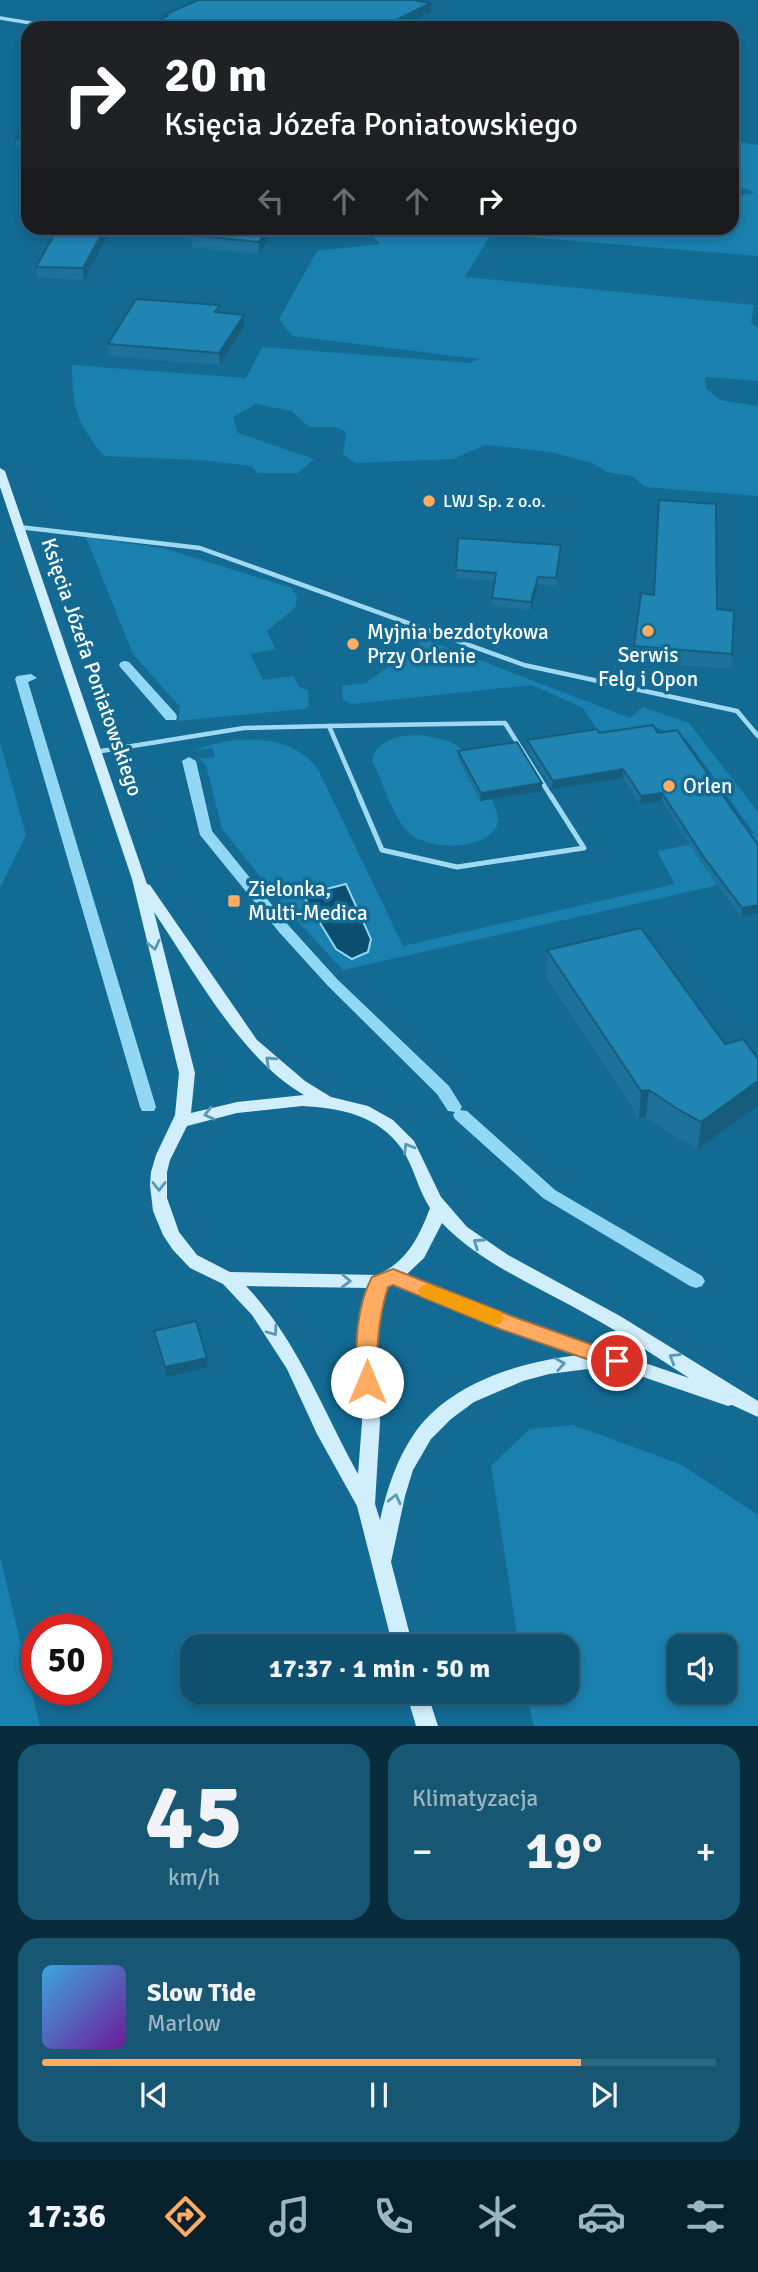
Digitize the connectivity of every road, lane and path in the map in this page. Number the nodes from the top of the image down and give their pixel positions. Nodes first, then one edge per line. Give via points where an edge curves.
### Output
1 (0, 18) edge
2 (21, 21) edge
3 (0, 471) edge
4 (19, 527) junction
5 (329, 726) junction
6 (758, 736) edge
7 (95, 752) junction
8 (138, 878) junction
9 (325, 1100) junction
10 (181, 1122) junction
11 (438, 1209) junction
12 (229, 1279) junction
13 (386, 1280) junction
14 (617, 1361) junction
15 (755, 1409) edge
16 (366, 1505) junction
17 (380, 1566) junction
18 (399, 1634) edge
19 (420, 1704) edge
20 (427, 1726) edge

1 - 2 street
3 - 4 main road, Księcia Józefa Poniatowskiego
4 - 6 lane via 200,548 524,664 737,710
4 - 7 main road, Księcia Józefa Poniatowskiego
5 - 5 lane via 383,850 457,867 584,848 505,723
5 - 7 lane via 244,728
7 - 8 main road, Księcia Józefa Poniatowskiego
9 -> 8 main road, Księcia Józefa Poniatowskiego via 299,1085 252,1044
8 -> 10 main road, Księcia Józefa Poniatowskiego via 187,1073 188,1098
9 -> 10 main road via 235,1108
11 -> 9 main road via 396,1129 351,1105
10 -> 12 main road via 161,1162 160,1209 187,1255
11 - 13 main road via 411,1264
15 -> 11 main road via 489,1251
12 -> 13 main road
12 -> 16 main road via 258,1310 295,1366
13 - 14 main road
13 - 16 main road via 366,1339 371,1422
14 - 15 main road
17 -> 14 main road via 396,1491 410,1456 431,1428 493,1383 531,1369
16 - 17 main road
17 - 18 main road
19 - 20 main road

